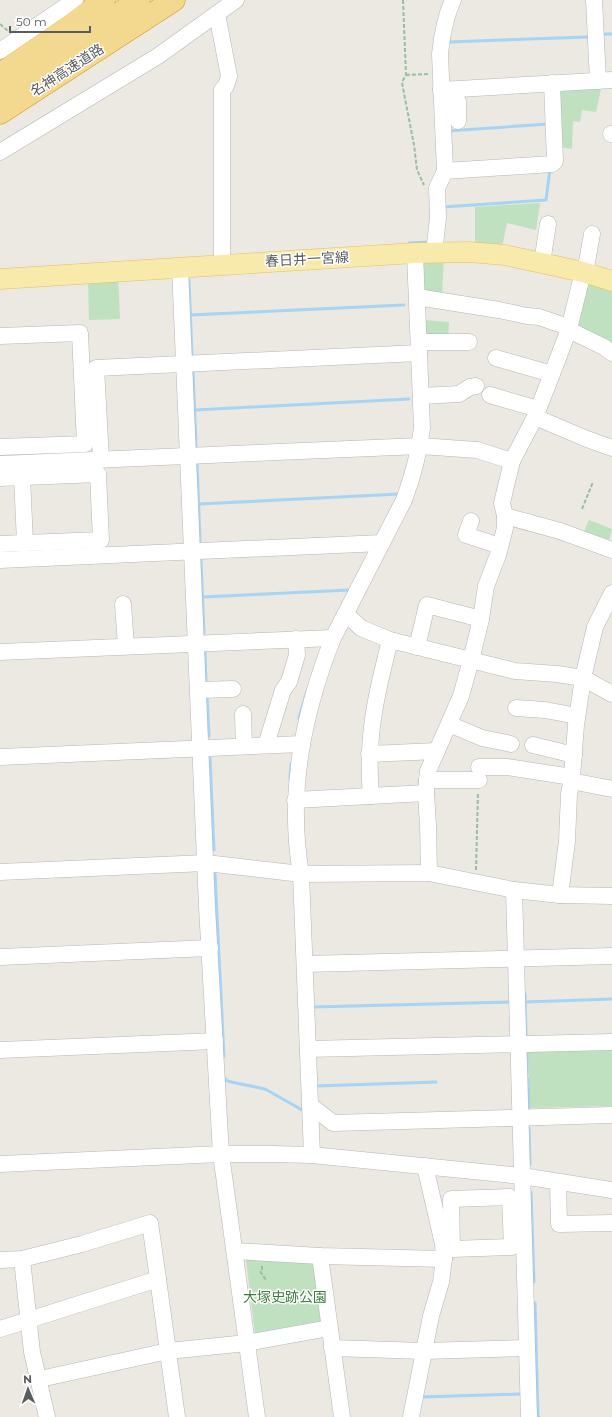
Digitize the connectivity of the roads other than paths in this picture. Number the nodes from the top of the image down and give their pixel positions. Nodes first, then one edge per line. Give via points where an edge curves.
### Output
1 (75, 0) edge
2 (104, 0) edge
3 (139, 0) edge
4 (174, 0) edge
5 (236, 0) edge
6 (453, 0) edge
7 (594, 0) edge
8 (217, 14) junction
9 (0, 50) edge
10 (0, 74) edge
11 (605, 80) edge
12 (552, 83) junction
13 (441, 90) junction
14 (0, 91) edge
15 (0, 113) edge
16 (458, 121) dead end
17 (0, 152) edge
18 (445, 171) junction
19 (548, 224) dead end
20 (592, 234) dead end
21 (425, 253) junction
22 (542, 263) junction
23 (222, 264) junction
24 (180, 267) junction
25 (584, 273) junction
26 (0, 279) edge
27 (612, 281) edge
28 (417, 297) junction
29 (568, 330) junction
30 (0, 336) edge
31 (469, 342) dead end
32 (419, 347) junction
33 (612, 353) edge
34 (496, 358) dead end
35 (184, 364) junction
36 (552, 374) junction
37 (476, 386) dead end
38 (490, 395) dead end
39 (421, 396) junction
40 (537, 413) junction
41 (420, 446) junction
42 (0, 447) edge
43 (612, 448) edge
44 (188, 456) junction
45 (101, 459) junction
46 (512, 462) junction
47 (0, 464) edge
48 (22, 477) junction
49 (0, 478) edge
50 (505, 516) junction
51 (471, 521) dead end
52 (25, 543) junction
53 (382, 543) junction
54 (0, 544) edge
55 (500, 546) junction
56 (612, 550) edge
57 (192, 551) junction
58 (0, 560) edge
59 (612, 593) edge
60 (123, 604) dead end
61 (346, 614) junction
62 (481, 619) junction
63 (333, 638) junction
64 (296, 639) junction
65 (390, 640) junction
66 (196, 643) junction
67 (126, 646) junction
68 (417, 647) junction
69 (0, 652) edge
70 (471, 660) junction
71 (584, 678) junction
72 (233, 689) dead end
73 (198, 690) junction
74 (612, 694) edge
75 (516, 708) dead end
76 (242, 714) dead end
77 (577, 716) junction
78 (449, 724) junction
79 (302, 744) junction
80 (511, 744) dead end
81 (266, 745) junction
82 (533, 745) dead end
83 (244, 746) junction
84 (201, 748) junction
85 (437, 751) junction
86 (370, 754) junction
87 (574, 755) junction
88 (0, 757) edge
89 (572, 779) junction
90 (426, 786) junction
91 (612, 789) edge
92 (371, 796) junction
93 (295, 800) junction
94 (206, 863) junction
95 (0, 872) edge
96 (429, 873) junction
97 (302, 874) junction
98 (514, 890) junction
99 (560, 895) junction
100 (612, 896) edge
101 (210, 948) junction
102 (612, 956) edge
103 (0, 957) edge
104 (516, 959) junction
105 (305, 964) junction
106 (215, 1041) junction
107 (612, 1042) edge
108 (518, 1044) junction
109 (0, 1050) edge
110 (308, 1050) junction
111 (310, 1105) junction
112 (612, 1115) edge
113 (520, 1118) junction
114 (221, 1154) junction
115 (312, 1155) junction
116 (0, 1164) edge
117 (425, 1166) junction
118 (495, 1173) junction
119 (522, 1176) junction
120 (558, 1182) junction
121 (612, 1190) edge
122 (496, 1197) junction
123 (612, 1223) edge
124 (235, 1251) junction
125 (320, 1256) junction
126 (444, 1259) junction
127 (0, 1260) edge
128 (22, 1260) junction
129 (158, 1279) junction
130 (28, 1320) junction
131 (329, 1328) junction
132 (0, 1329) edge
133 (247, 1343) junction
134 (332, 1348) junction
135 (527, 1348) junction
136 (168, 1351) junction
137 (424, 1351) junction
138 (40, 1379) junction
139 (47, 1417) edge
140 (177, 1417) edge
141 (257, 1417) edge
142 (342, 1417) edge
143 (411, 1417) edge
144 (528, 1417) edge

1 - 9 street
2 - 10 highway
3 - 14 highway, 名神高速道路
4 - 15 highway, 名神高速道路
5 - 8 street
6 - 13 street via 442,38
7 - 11 street
8 - 17 street via 158,56
8 - 23 street via 229,76 222,90
11 - 12 street
12 - 13 street
12 - 18 street via 555,161 552,164
13 - 16 street via 458,102
13 - 18 street
18 - 21 street via 437,188 438,218
19 - 22 street
20 - 25 street
21 - 22 main road, 春日井一宮線 via 469,252 505,255
21 - 23 main road, 春日井一宮線
21 - 28 street
22 - 25 main road, 春日井一宮線
23 - 24 main road, 春日井一宮線
24 - 26 main road, 春日井一宮線
24 - 35 street
25 - 27 main road, 春日井一宮線
25 - 29 street
28 - 29 street via 539,317 565,326
28 - 32 street
29 - 33 street
29 - 36 street
30 - 42 street via 80,333 85,444
31 - 32 street
32 - 35 street
32 - 39 street
34 - 36 street
35 - 44 street
35 - 45 street via 96,368
36 - 40 street
37 - 39 street via 459,394
38 - 40 street
39 - 41 street
40 - 43 street via 587,439
40 - 46 street
41 - 44 street
41 - 46 street via 477,450
41 - 53 street via 404,500
44 - 45 street
44 - 57 street
45 - 47 street
46 - 50 street via 502,503
48 - 49 street
48 - 52 street
48 - 52 street via 98,474 101,540
50 - 55 street
50 - 56 street via 560,531
51 - 55 street via 466,534
52 - 54 street
53 - 57 street
53 - 61 street
55 - 62 street via 486,586
57 - 58 street
57 - 66 street
59 - 71 street via 595,627
60 - 67 street
61 - 63 street
61 - 65 street via 361,628
62 - 68 street via 427,605
62 - 70 street
63 - 64 street
63 - 79 street via 312,695
64 - 66 street
64 - 81 street via 297,655
65 - 68 street
65 - 86 street via 379,684
66 - 67 street
66 - 73 street
67 - 69 street
68 - 70 street
70 - 71 street via 515,671
70 - 78 street via 461,696
71 - 74 street
71 - 77 street
72 - 73 street
73 - 84 street
75 - 77 street
76 - 83 street
77 - 87 street
78 - 80 street via 482,738
78 - 85 street
79 - 81 street
79 - 93 street
81 - 83 street
82 - 87 street
83 - 84 street
84 - 88 street
84 - 94 street
85 - 86 street
85 - 90 street via 428,772
86 - 92 street
87 - 89 street
89 - 90 street via 507,767
89 - 91 street
89 - 99 street
90 - 92 street
90 - 96 street
92 - 93 street
93 - 97 street via 298,855
94 - 95 street
94 - 97 street
94 - 101 street
96 - 97 street
96 - 98 street
97 - 105 street
98 - 99 street
98 - 104 street
99 - 100 street
101 - 103 street
101 - 106 street
102 - 104 street
104 - 105 street
104 - 108 street
105 - 110 street
106 - 109 street
106 - 114 street
107 - 108 street
108 - 110 street
108 - 113 street
110 - 111 street
111 - 113 street via 333,1122
111 - 115 street
112 - 113 street
113 - 119 street
114 - 115 street
114 - 116 street
114 - 124 street
115 - 117 street
117 - 118 street
117 - 126 street via 443,1244
118 - 119 street
118 - 122 street
119 - 120 street
119 - 135 street
120 - 121 street
120 - 123 street via 559,1224
122 - 122 street via 510,1197 512,1247 452,1249 451,1199
124 - 125 street
124 - 133 street
125 - 126 street
125 - 131 street
126 - 137 street
127 - 128 street
128 - 129 street via 150,1223
128 - 130 street
129 - 130 street
129 - 136 street
130 - 132 street
130 - 138 street via 32,1352
131 - 133 street
131 - 134 street
133 - 136 street
133 - 141 street
134 - 137 street
134 - 142 street
135 - 137 street
135 - 144 street
136 - 138 street
136 - 140 street
137 - 143 street
138 - 139 street

